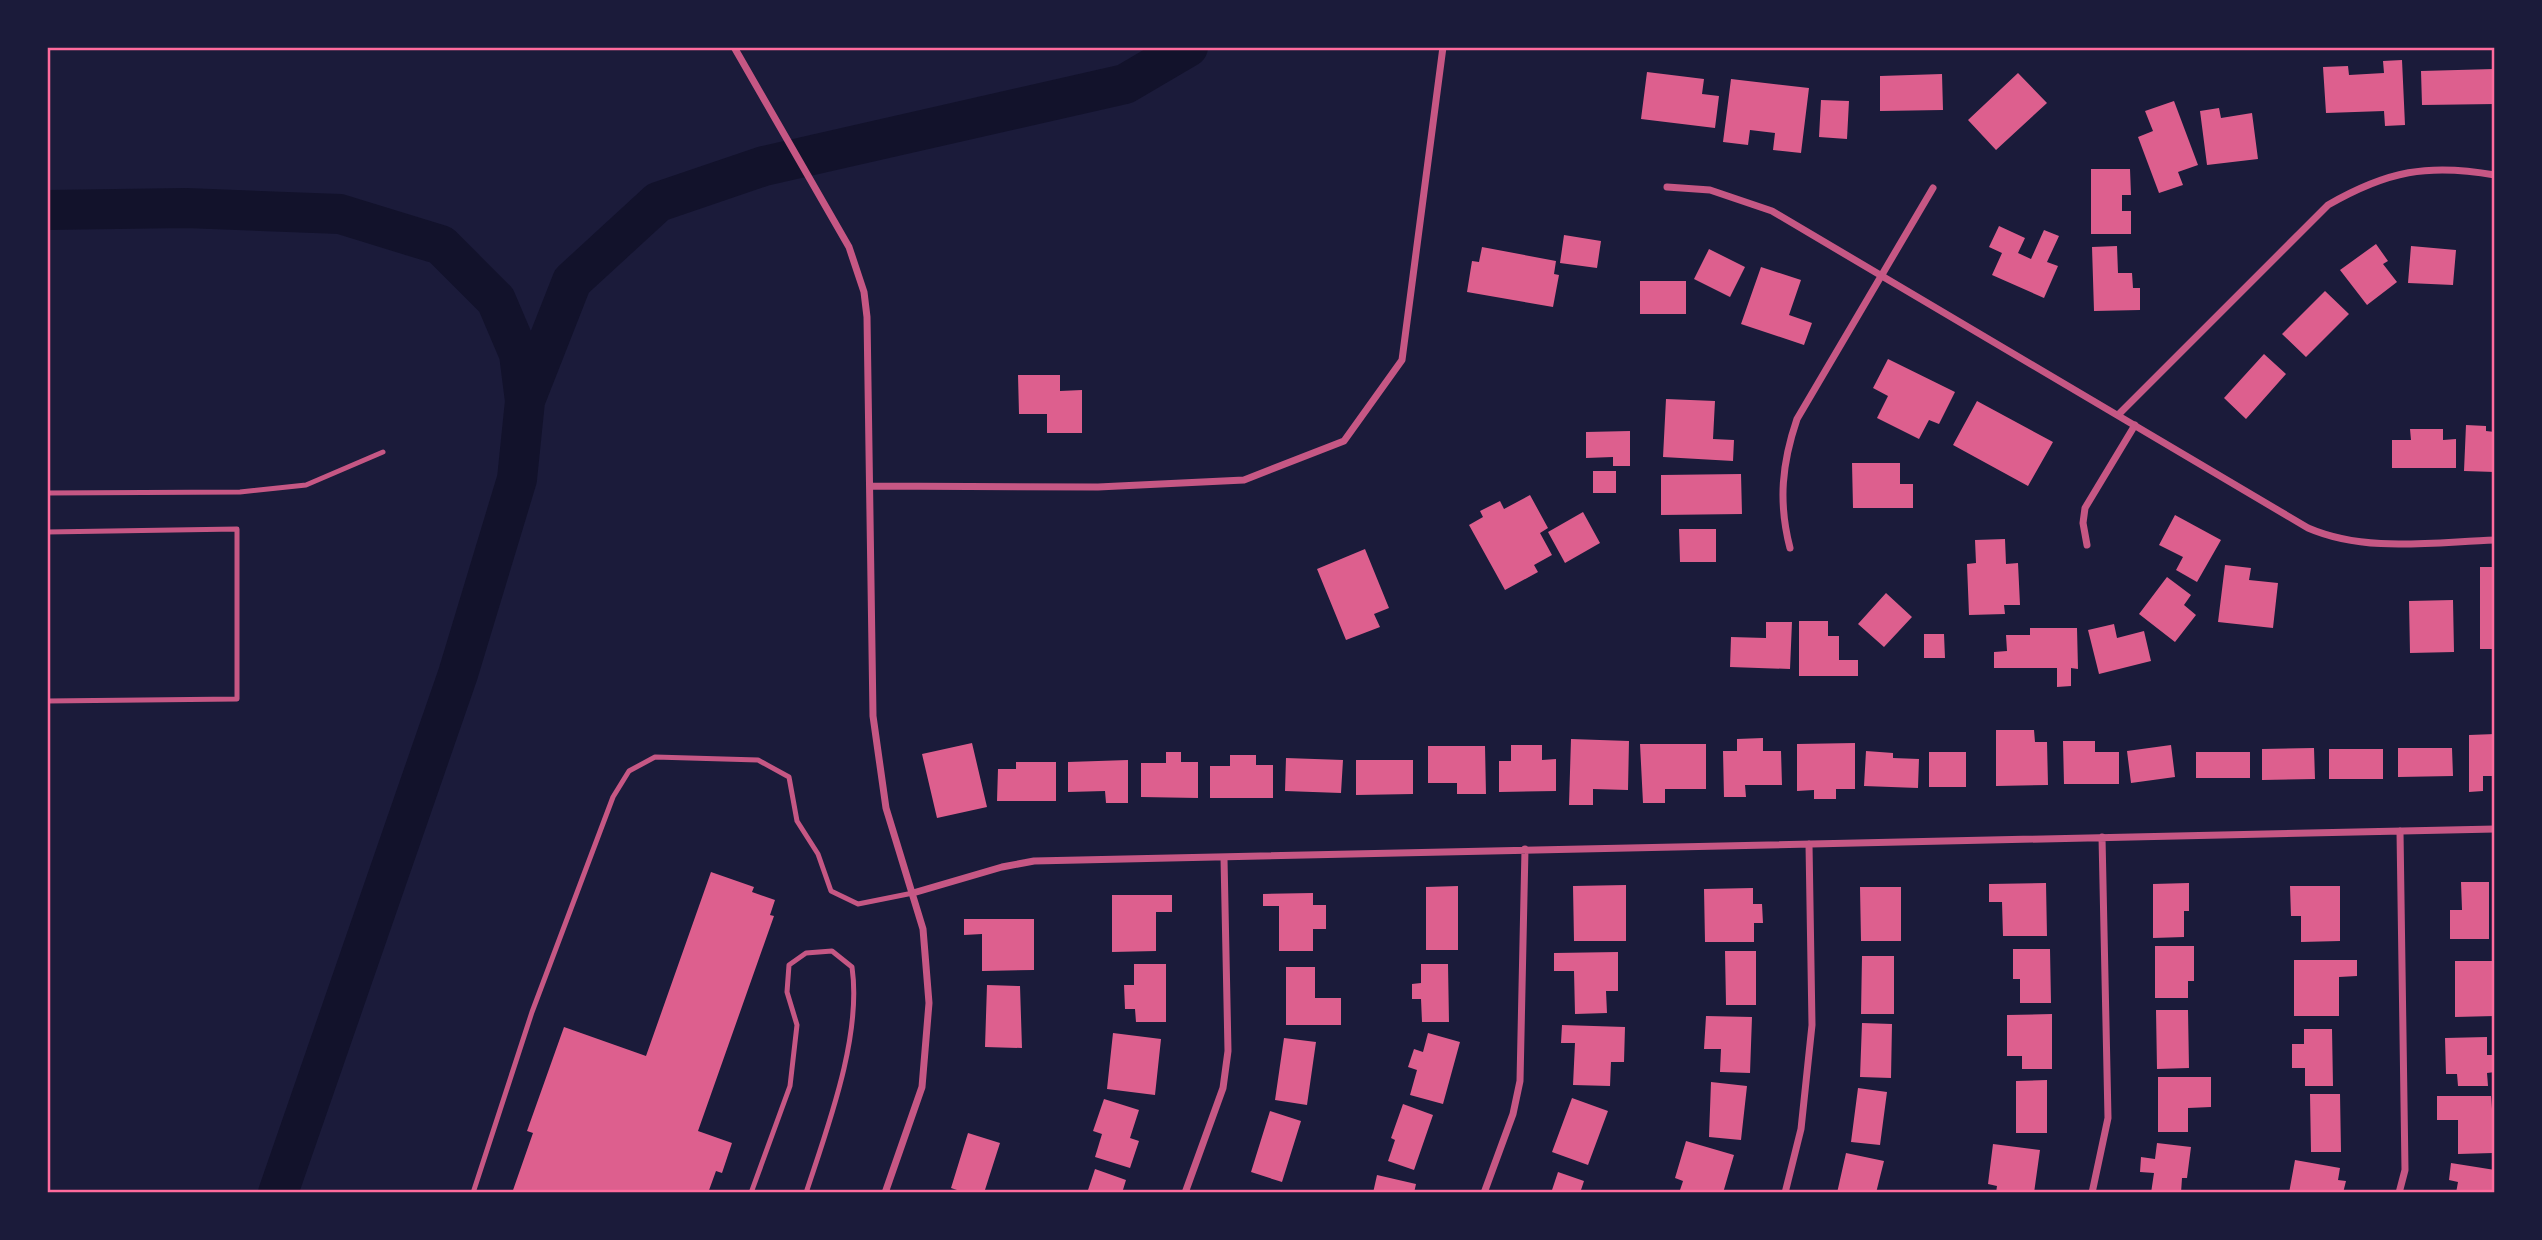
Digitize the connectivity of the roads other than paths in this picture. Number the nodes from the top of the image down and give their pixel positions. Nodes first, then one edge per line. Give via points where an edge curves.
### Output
1 (734, 47) edge
2 (1443, 47) edge
3 (2495, 175) edge
4 (1667, 187) dead end
5 (1933, 188) dead end
6 (1881, 275) junction
7 (2118, 415) junction
8 (2135, 425) junction
9 (383, 452) dead end
10 (870, 486) junction
11 (47, 493) edge
12 (47, 532) edge
13 (2495, 540) edge
14 (2087, 545) dead end
15 (1790, 548) dead end
16 (47, 701) edge
17 (2495, 829) edge
18 (2400, 831) junction
19 (2102, 837) junction
20 (1809, 844) junction
21 (1525, 849) junction
22 (1224, 858) junction
23 (914, 893) junction
24 (473, 1193) edge
25 (751, 1193) edge
26 (806, 1193) edge
27 (885, 1193) edge
28 (1185, 1193) edge
29 (1484, 1193) edge
30 (1785, 1193) edge
31 (2092, 1193) edge
32 (2399, 1193) edge

1 - 10 street via 849,247 864,292
2 - 10 street via 1402,360 1344,441 1244,480 1098,487
3 - 7 street via 2461,169 2401,173 2363,185 2328,205
4 - 6 street via 1710,190 1752,202
5 - 6 street
6 - 7 street
6 - 15 street via 1797,419 1785,455 1781,492
7 - 8 street
8 - 13 street via 2336,540 2373,544
8 - 14 street via 2085,508
9 - 11 lane via 306,485 240,492
10 - 23 street via 877,762 886,808
12 - 16 lane via 237,529 237,699
17 - 18 street
18 - 19 street
18 - 32 street via 2405,1170
19 - 20 street
19 - 31 street via 2108,1118
20 - 21 street
20 - 30 street via 1812,1025 1801,1129
21 - 22 street
21 - 29 street via 1520,1082
22 - 23 street via 1034,862
22 - 28 street via 1228,1051 1223,1088
23 - 24 lane via 858,904 831,891 818,854 797,821 789,777 758,760 656,757 629,771 613,797 532,1012
23 - 27 street via 928,970 927,1045 922,1087
25 - 26 lane via 790,1086 797,1025 787,992 789,965 806,953 832,951 852,967 857,997 835,1102

